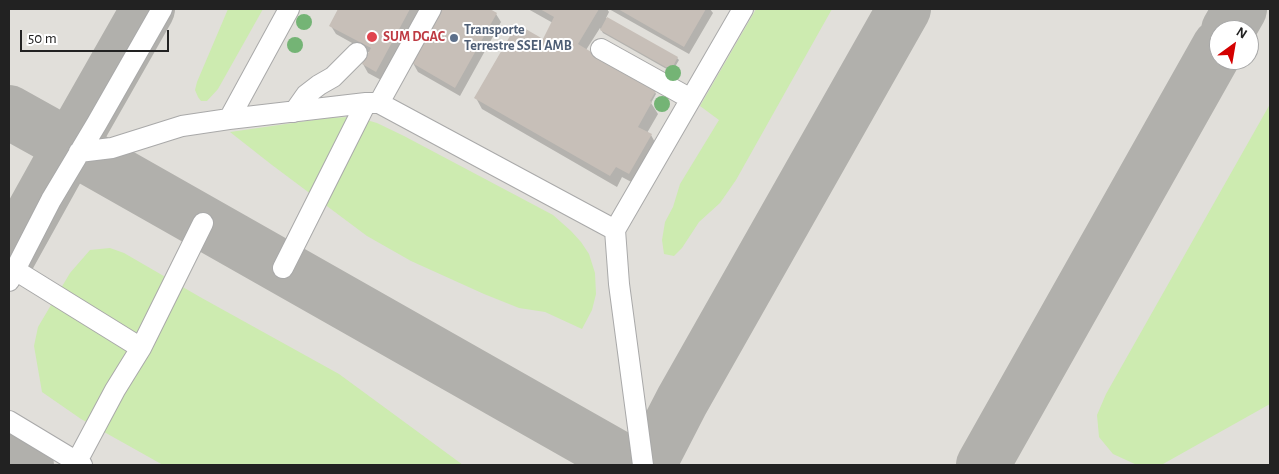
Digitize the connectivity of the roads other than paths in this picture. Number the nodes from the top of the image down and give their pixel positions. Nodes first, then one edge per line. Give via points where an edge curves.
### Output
1 (162, 9) edge
2 (289, 9) edge
3 (431, 9) edge
4 (743, 9) edge
5 (601, 49) dead end
6 (357, 53) dead end
7 (691, 99) junction
8 (373, 103) junction
9 (294, 112) junction
10 (229, 119) junction
11 (79, 152) junction
12 (203, 223) dead end
13 (615, 230) junction
14 (284, 268) dead end
15 (12, 275) edge
16 (141, 348) junction
17 (9, 421) edge
18 (78, 464) edge
19 (644, 465) edge

1 - 11 lane
2 - 10 lane
3 - 8 lane
4 - 7 lane
5 - 7 lane
6 - 9 lane via 333,77 306,95
7 - 13 lane
8 - 9 lane
8 - 13 lane
8 - 14 lane
9 - 10 lane
10 - 11 lane via 182,126 112,148
11 - 15 lane
12 - 16 lane
13 - 19 lane via 619,284
15 - 16 lane
16 - 18 lane via 115,390
17 - 18 lane

